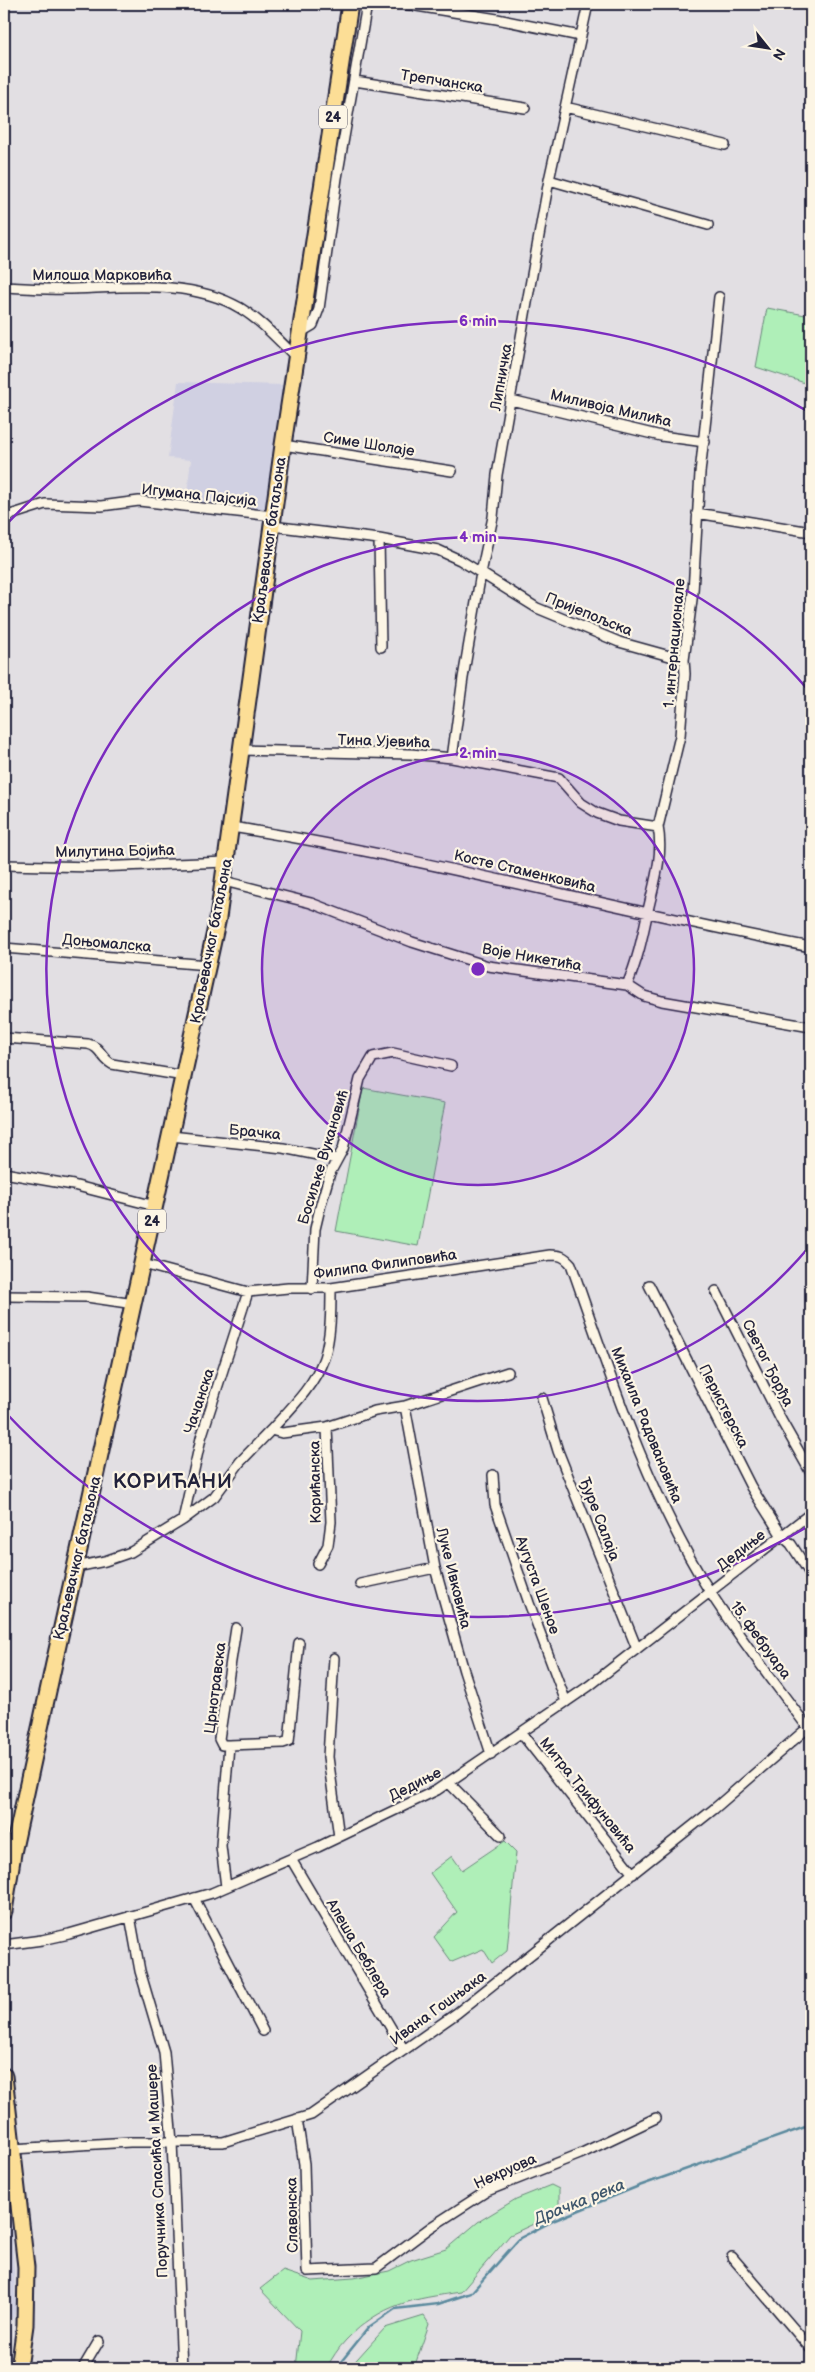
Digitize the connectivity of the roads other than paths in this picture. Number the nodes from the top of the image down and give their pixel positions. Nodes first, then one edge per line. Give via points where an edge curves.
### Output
1 (350, 4) edge
2 (367, 4) edge
3 (404, 4) edge
4 (588, 4) edge
5 (580, 36) junction
6 (354, 81) junction
7 (565, 107) junction
8 (525, 108) dead end
9 (724, 145) dead end
10 (549, 180) junction
11 (708, 225) dead end
12 (4, 287) edge
13 (719, 297) dead end
14 (301, 332) junction
15 (297, 358) junction
16 (511, 400) junction
17 (704, 442) junction
18 (283, 445) junction
19 (452, 471) dead end
20 (697, 513) junction
21 (4, 517) edge
22 (272, 521) junction
23 (811, 532) edge
24 (379, 539) junction
25 (481, 573) junction
26 (381, 647) dead end
27 (684, 660) junction
28 (242, 750) junction
29 (452, 758) junction
30 (232, 827) junction
31 (658, 828) junction
32 (227, 862) junction
33 (4, 865) edge
34 (224, 881) junction
35 (647, 914) junction
36 (811, 947) edge
37 (4, 948) edge
38 (208, 965) junction
39 (627, 985) junction
40 (811, 1027) edge
41 (4, 1038) edge
42 (451, 1066) dead end
43 (184, 1076) junction
44 (171, 1136) junction
45 (337, 1159) junction
46 (4, 1173) edge
47 (156, 1206) junction
48 (143, 1264) junction
49 (570, 1264) joint
50 (648, 1285) dead end
51 (331, 1288) junction
52 (312, 1289) junction
53 (716, 1291) dead end
54 (248, 1292) junction
55 (4, 1296) edge
56 (134, 1304) junction
57 (508, 1372) dead end
58 (542, 1398) dead end
59 (405, 1406) junction
60 (327, 1427) junction
61 (271, 1430) junction
62 (811, 1473) edge
63 (493, 1475) dead end
64 (811, 1513) edge
65 (183, 1520) junction
66 (782, 1536) junction
67 (318, 1564) dead end
68 (76, 1567) junction
69 (435, 1568) junction
70 (811, 1576) edge
71 (360, 1584) dead end
72 (710, 1592) junction
73 (236, 1628) dead end
74 (299, 1643) dead end
75 (638, 1649) junction
76 (334, 1658) dead end
77 (566, 1702) junction
78 (810, 1726) edge
79 (521, 1733) junction
80 (229, 1745) junction
81 (491, 1754) junction
82 (449, 1783) junction
83 (501, 1836) dead end
84 (340, 1837) junction
85 (291, 1859) junction
86 (633, 1874) junction
87 (226, 1887) junction
88 (194, 1898) junction
89 (4, 1912) edge
90 (130, 1916) junction
91 (4, 1945) edge
92 (263, 2031) dead end
93 (404, 2050) junction
94 (4, 2076) edge
95 (656, 2118) dead end
96 (297, 2119) junction
97 (172, 2142) junction
98 (12, 2149) junction
99 (732, 2256) dead end
100 (376, 2268) joint
101 (99, 2341) dead end
102 (811, 2349) edge
103 (19, 2368) edge
104 (83, 2368) edge
105 (182, 2368) edge

1 - 14 main road, Краљевачког батаљона / 24
2 - 6 street
3 - 5 street
4 - 5 street, Липничка
5 - 7 street, Липничка
6 - 8 street, Трепчанска
6 - 14 street via 337,178 320,309 313,325
7 - 9 street
7 - 10 street, Липничка
10 - 11 street
10 - 16 street, Липничка
12 - 15 street, Милоша Марковића via 135,286 185,290 239,307
13 - 17 street, 1. интернационале
14 - 15 main road, Краљевачког батаљона / 24
15 - 18 main road, Краљевачког батаљона / 24
16 - 17 street, Миливоја Милића via 661,436
16 - 25 street, Липничка
17 - 20 street, 1. интернационале
18 - 19 street, Симе Шолаје
18 - 22 main road, Краљевачког батаљона / 24
20 - 23 street
20 - 27 street, 1. интернационале via 693,592
21 - 22 street, Игумана Пајсија via 45,504 101,506 139,501
22 - 24 street, Пријепољска
22 - 28 main road, Краљевачког батаљона / 24
24 - 25 street, Пријепољска via 438,550
24 - 26 street
25 - 27 street, Пријепољска via 537,608 619,642
25 - 29 street, Липничка
27 - 31 street, 1. интернационале via 680,736
28 - 29 street, Тина Ујевића
28 - 30 main road, Краљевачког батаљона / 24
29 - 31 street, Тина Ујевића via 559,778 580,803 597,813 619,821
30 - 32 main road, Краљевачког батаљона / 24
30 - 35 street, Косте Стаменковића via 403,858
31 - 35 street, 1. интернационале via 661,842
32 - 33 street, Милутина Бојића via 96,867
32 - 34 main road, Краљевачког батаљона / 24
34 - 38 main road, Краљевачког батаљона / 24
34 - 39 street, Воје Никетића via 312,904 412,942 488,966
35 - 36 street, Косте Стаменковића
35 - 39 street, 1. интернационале via 639,957
37 - 38 street, Доњомалска
38 - 43 main road, Краљевачког батаљона / 24
39 - 40 street, Воје Никетића via 644,996
41 - 43 street via 94,1046 112,1064
42 - 45 street, Босиљке Вукановић via 393,1054 373,1057 360,1079 343,1149
43 - 44 main road, Краљевачког батаљона / 24
44 - 45 street, Брачка via 283,1148
44 - 47 main road, Краљевачког батаљона / 24
45 - 52 street, Босиљке Вукановић via 315,1229
46 - 47 street via 73,1185
47 - 48 main road, Краљевачког батаљона / 24
48 - 54 street, Филипа Филиповића
48 - 56 main road, Краљевачког батаљона / 24
49 - 51 street, Филипа Филиповића via 560,1255 550,1255
49 - 72 street, Михаила Радовановића via 642,1459
50 - 66 street, Перистерска via 751,1487
51 - 52 street, Филипа Филиповића
51 - 61 street via 331,1321 324,1357 298,1401
52 - 54 street, Филипа Филиповића
53 - 62 street, Светог Ђорђа
54 - 65 street, Чачанска via 201,1438
55 - 56 street via 87,1296
56 - 68 main road, Краљевачког батаљона / 24
57 - 59 street
58 - 75 street, Ђуре Салаја via 558,1450
59 - 60 street via 375,1411
59 - 69 street, Луке Ивковића
60 - 61 street via 282,1433
60 - 67 street, Корићанска via 331,1522 328,1545
61 - 65 street via 240,1462 214,1496
63 - 77 street, Аугуста Шеное via 495,1505
64 - 66 street, Дедиње
65 - 68 street via 131,1552
66 - 70 street, Дедиње via 791,1544
66 - 72 street, Дедиње
68 - 89 main road, Краљевачког батаљона / 24 via 15,1845
69 - 71 street
69 - 81 street, Луке Ивковића
72 - 75 street, Дедиње
72 - 78 street, 15. фебруара
73 - 80 street, Црнотравска via 219,1739 222,1744
74 - 80 street via 289,1741
75 - 77 street, Дедиње
76 - 84 street via 328,1758
77 - 79 street, Дедиње
78 - 86 street, Ивана Гошњака
79 - 81 street, Дедиње
79 - 86 street, Митра Трифуновића
80 - 87 street via 221,1846
81 - 82 street, Дедиње
82 - 83 street
82 - 84 street, Дедиње
84 - 85 street, Дедиње
85 - 87 street, Дедиње
85 - 93 street, Алеша Беблера
86 - 93 street, Ивана Гошњака via 457,2013
87 - 88 street, Дедиње
88 - 90 street, Дедиње
88 - 92 street
90 - 91 street, Дедиње via 42,1940
90 - 97 street, Поручника Спасића и Машере via 140,1971 164,2052
93 - 96 street, Ивана Гошњака via 311,2115
94 - 98 main road
95 - 100 street, Нехруова via 580,2154 487,2191
96 - 97 street, Ивана Гошњака via 223,2142
96 - 100 street, Славонска via 304,2164 307,2271
97 - 98 street, Ивана Гошњака
97 - 105 street, Поручника Спасића и Машере
98 - 103 main road via 26,2281
99 - 102 street
101 - 104 street

